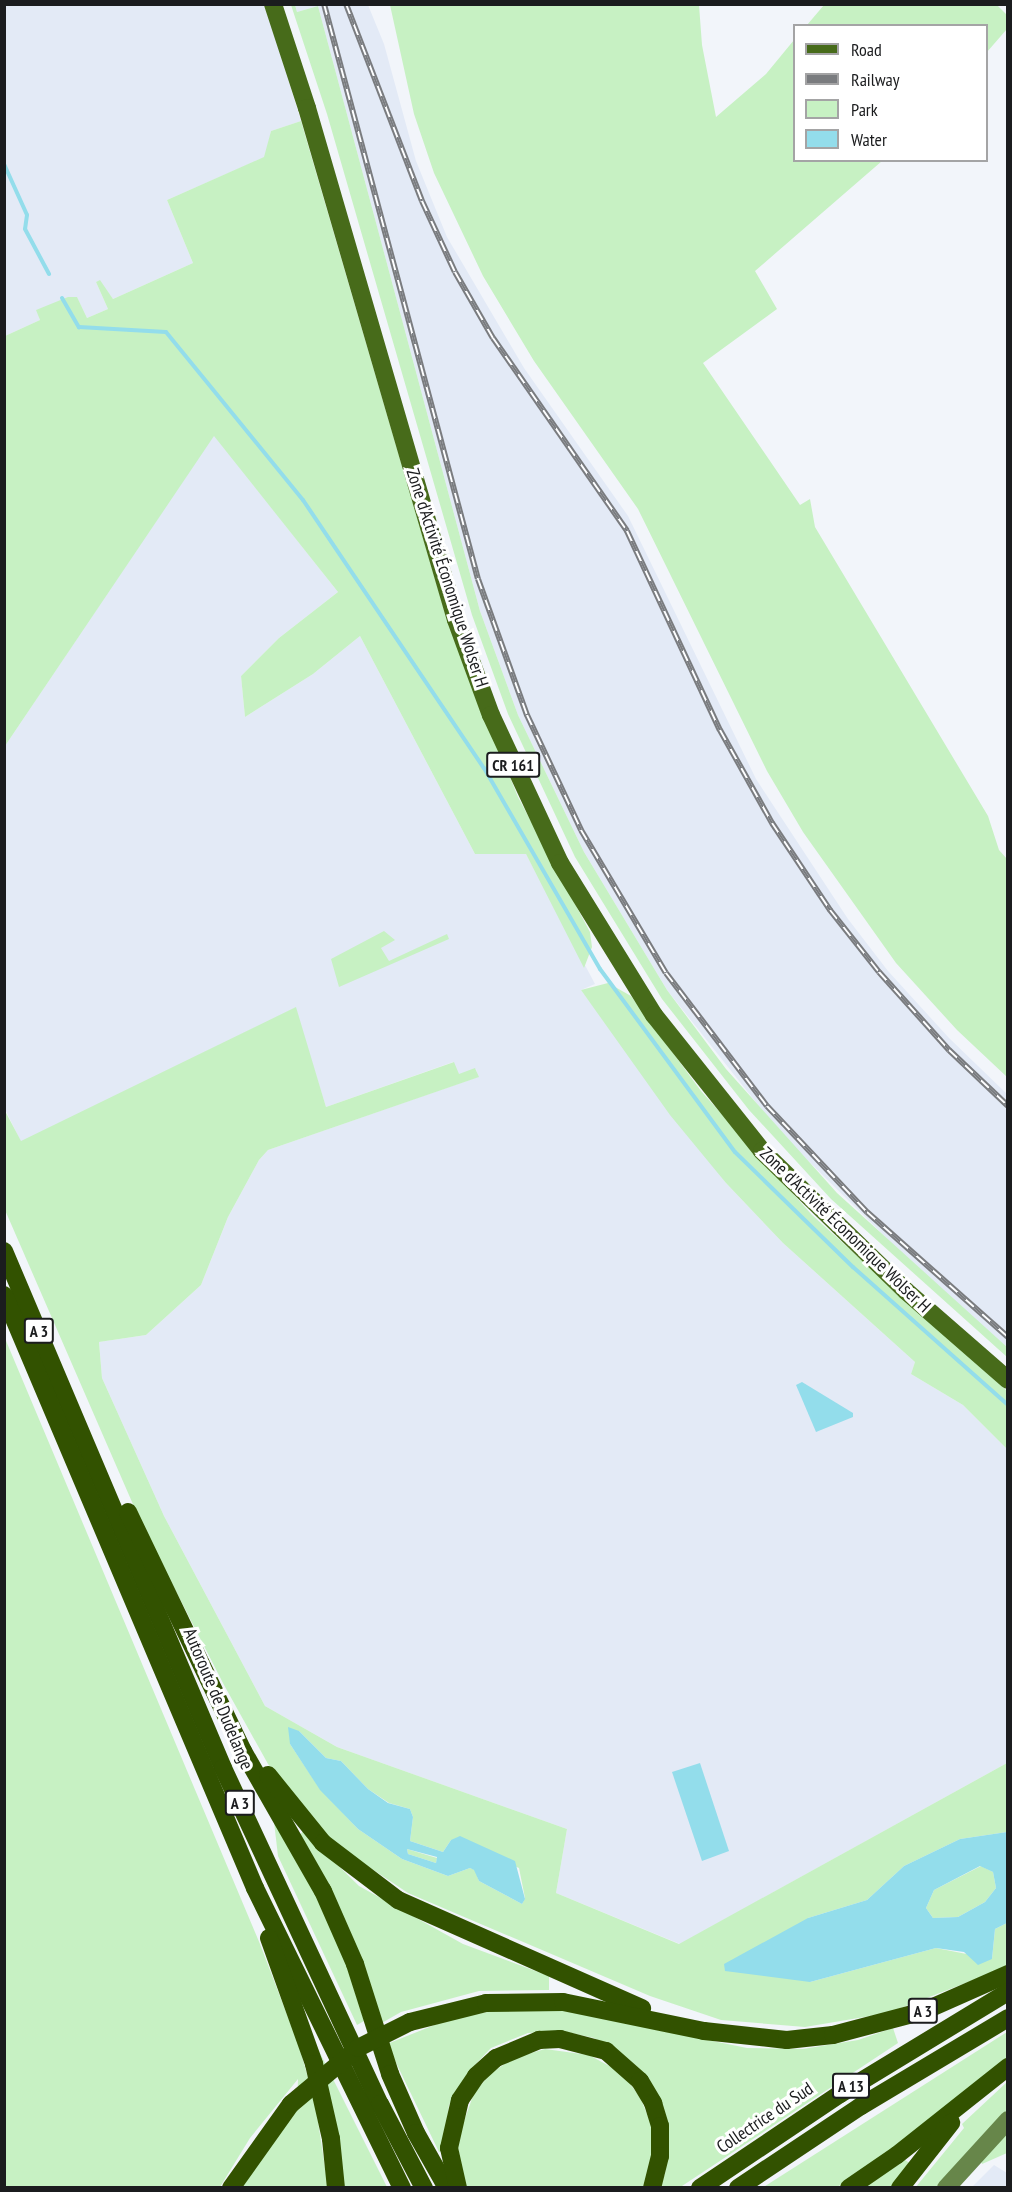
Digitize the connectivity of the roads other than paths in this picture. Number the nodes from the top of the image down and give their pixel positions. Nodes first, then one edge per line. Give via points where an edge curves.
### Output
1 (273, 4) edge
2 (4, 1251) edge
3 (4, 1295) edge
4 (1008, 1380) edge
5 (74, 1410) junction
6 (217, 1693) junction
7 (255, 1887) junction
8 (1008, 1974) edge
9 (1008, 1992) edge
10 (1008, 2018) edge
11 (677, 2023) junction
12 (1008, 2067) edge
13 (989, 2082) junction
14 (1008, 2120) edge
15 (231, 2187) edge
16 (336, 2187) edge
17 (402, 2187) edge
18 (424, 2187) edge
19 (447, 2187) edge
20 (458, 2187) edge
21 (652, 2187) edge
22 (700, 2187) edge
23 (738, 2187) edge
24 (849, 2187) edge
25 (900, 2187) edge
26 (946, 2187) edge

1 - 4 main road, Zone d'Activité Économique Wolser H / CR 161 via 456,620 495,725 560,863 654,1015 762,1151 906,1292
2 - 5 highway, Autoroute de Dudelange / A 3
3 - 7 highway, A 3
5 - 6 highway, A 3
5 - 18 highway, Autoroute de Dudelange / A 3 via 223,1768 380,2104
6 - 11 highway, A 3 via 295,1811 323,1843 358,1873 398,1900 469,1934
6 - 19 highway, A 3 via 243,1751 323,1891 355,1964 390,2074 416,2133
7 - 16 highway, A 3 via 314,2064 331,2139
7 - 17 highway, A 3
8 - 11 highway, A 3 via 924,2011 833,2035 787,2040 745,2037
9 - 22 highway, Collectrice du Sud / A 13 via 840,2094
10 - 23 highway, A 13 via 861,2106
11 - 15 highway, A 3, bridge via 597,2007 517,2001 464,2007 410,2022 358,2048 291,2104
12 - 13 highway
13 - 24 highway via 897,2155
13 - 25 highway via 946,2128
14 - 26 main road
20 - 21 highway via 449,2148 460,2100 476,2076 496,2058 539,2040 560,2039 606,2051 624,2063 644,2088 660,2126 660,2156

